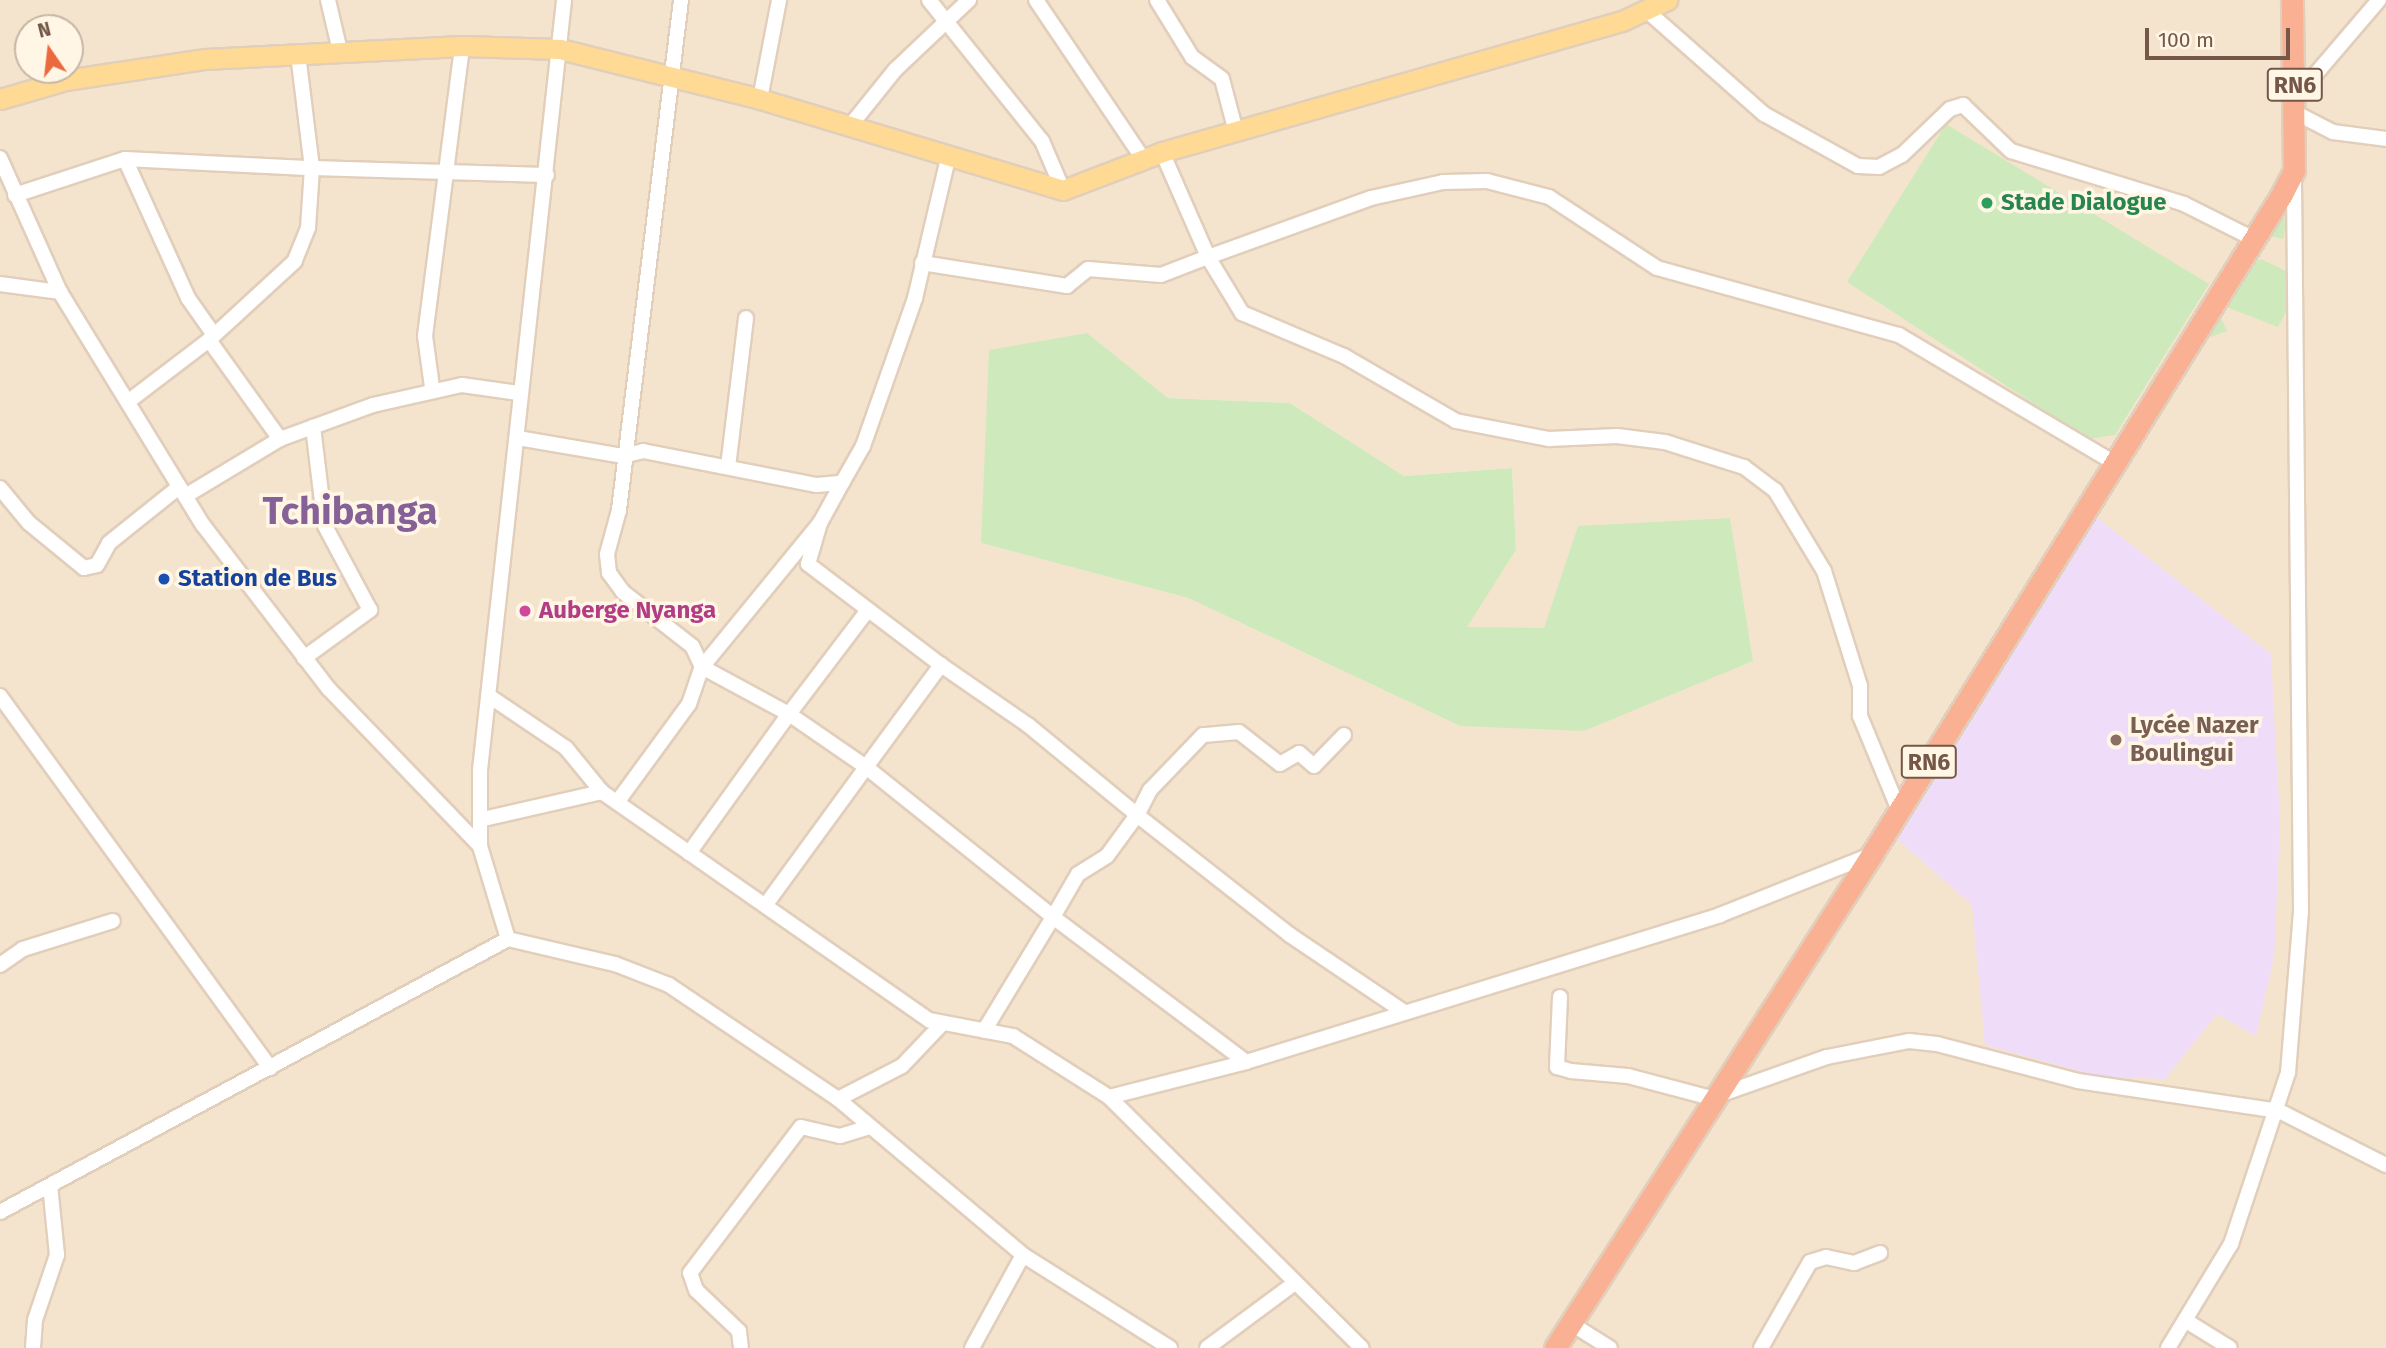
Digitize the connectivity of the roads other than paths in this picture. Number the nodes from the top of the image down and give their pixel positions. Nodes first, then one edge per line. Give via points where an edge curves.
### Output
1 (328, 0) edge
2 (564, 0) edge
3 (681, 0) edge
4 (779, 0) edge
5 (929, 0) edge
6 (969, 0) edge
7 (1036, 0) edge
8 (1157, 0) edge
9 (1667, 0) edge
10 (2292, 0) edge
11 (2379, 0) edge
12 (1647, 10) junction
13 (945, 20) junction
14 (462, 46) junction
15 (559, 49) junction
16 (340, 51) junction
17 (298, 54) junction
18 (672, 77) junction
19 (2295, 86) junction
20 (0, 99) edge
21 (761, 99) junction
22 (2296, 113) junction
23 (850, 127) junction
24 (1236, 132) junction
25 (2386, 139) edge
26 (1162, 152) junction
27 (0, 158) edge
28 (948, 158) junction
29 (125, 159) junction
30 (1144, 160) junction
31 (312, 167) junction
32 (2294, 170) junction
33 (446, 174) junction
34 (547, 174) junction
35 (1063, 190) junction
36 (15, 195) junction
37 (2254, 239) junction
38 (1208, 257) junction
39 (922, 263) junction
40 (0, 285) edge
41 (60, 292) junction
42 (746, 318) dead end
43 (211, 337) junction
44 (432, 387) junction
45 (518, 393) junction
46 (129, 401) junction
47 (313, 427) junction
48 (280, 439) junction
49 (518, 439) junction
50 (622, 456) junction
51 (2113, 462) junction
52 (729, 467) junction
53 (842, 483) junction
54 (0, 488) edge
55 (183, 491) junction
56 (820, 523) junction
57 (865, 614) junction
58 (304, 658) junction
59 (940, 665) junction
60 (702, 667) junction
61 (0, 696) edge
62 (489, 696) junction
63 (789, 714) junction
64 (1343, 735) dead end
65 (866, 767) junction
66 (603, 792) junction
67 (618, 801) junction
68 (1899, 810) junction
69 (1137, 815) junction
70 (483, 819) junction
71 (480, 846) junction
72 (689, 853) junction
73 (1872, 854) junction
74 (767, 903) junction
75 (1053, 917) junction
76 (113, 921) dead end
77 (508, 939) junction
78 (0, 965) edge
79 (1560, 997) dead end
80 (1404, 1012) junction
81 (941, 1025) junction
82 (984, 1031) junction
83 (1246, 1062) junction
84 (270, 1068) junction
85 (1110, 1097) junction
86 (1712, 1098) junction
87 (838, 1099) junction
88 (2279, 1111) junction
89 (870, 1127) junction
90 (2386, 1165) edge
91 (50, 1185) junction
92 (0, 1212) edge
93 (1880, 1253) dead end
94 (1023, 1255) junction
95 (1292, 1285) junction
96 (2189, 1322) junction
97 (1570, 1323) junction
98 (33, 1348) edge
99 (741, 1348) edge
100 (972, 1348) edge
101 (1170, 1348) edge
102 (1207, 1348) edge
103 (1362, 1348) edge
104 (1555, 1348) edge
105 (1609, 1348) edge
106 (1761, 1348) edge
107 (2168, 1348) edge
108 (2230, 1348) edge

1 - 16 street
2 - 15 street
3 - 18 street
4 - 21 street
5 - 13 street
6 - 13 street
7 - 30 street
8 - 24 street via 1192,57 1222,79
9 - 12 main road
10 - 19 highway, RN6
11 - 19 street via 2314,76
12 - 24 main road via 1527,51
12 - 37 street via 1754,107 1857,166 1879,167 1902,155 1950,109 1963,105 2011,151 2184,204
13 - 23 street
13 - 35 street via 1042,141
14 - 15 main road
14 - 16 main road
14 - 33 street
15 - 18 main road
15 - 34 street
16 - 17 main road
17 - 20 main road via 156,64
17 - 31 street
18 - 21 main road
18 - 50 street
19 - 22 highway, RN6
21 - 23 main road
22 - 25 street via 2333,132
22 - 32 highway, RN6
23 - 28 main road
24 - 26 main road
26 - 30 main road
26 - 38 street
27 - 36 street
28 - 35 main road
28 - 39 street
29 - 31 street
29 - 36 street
29 - 43 street via 188,298
30 - 35 main road
31 - 33 street
31 - 43 street via 299,253 287,272
32 - 37 highway, RN6
32 - 88 street via 2301,910
33 - 34 street
33 - 44 street via 425,336
34 - 45 street
36 - 41 street
37 - 51 highway, RN6
38 - 39 street via 1161,275 1088,269 1067,286
38 - 51 street via 1371,198 1443,182 1487,181 1549,197 1657,268 1899,335
38 - 68 street via 1242,313 1344,356 1456,421 1549,439 1617,436 1665,442 1744,467 1775,491 1824,571 1860,687 1860,716
39 - 53 street via 874,415
40 - 41 street
41 - 46 street
42 - 52 street
43 - 46 street
43 - 48 street
44 - 45 street
44 - 47 street
45 - 49 street
46 - 55 street
47 - 48 street
47 - 58 street via 325,526 370,610
48 - 55 street
49 - 50 street
49 - 62 street
50 - 52 street via 643,451
50 - 60 street via 609,573 692,646
51 - 68 highway, RN6
52 - 53 street via 817,485
53 - 56 street
54 - 55 street via 29,523 85,568 97,565 110,543
55 - 58 street
56 - 57 street via 808,564
56 - 60 street
57 - 59 street
57 - 63 street
58 - 71 street
59 - 65 street
59 - 69 street via 1054,745
60 - 63 street
60 - 67 street via 689,704
61 - 84 street
62 - 66 street via 566,748
62 - 70 street via 480,769
63 - 65 street
63 - 72 street
64 - 69 street via 1314,766 1299,753 1280,764 1239,732 1203,735 1150,790
65 - 74 street
65 - 75 street
66 - 67 street
66 - 70 street
67 - 72 street
68 - 73 highway, RN6
69 - 75 street via 1107,856 1078,874
69 - 80 street via 1290,935
70 - 71 street
71 - 77 street
72 - 74 street
73 - 80 street via 1720,915
73 - 86 highway, RN6
74 - 81 street
75 - 82 street
75 - 83 street
76 - 78 street via 23,949
77 - 84 street
77 - 87 street via 615,964 669,985
79 - 86 street via 1557,1067
80 - 83 street
81 - 82 street
81 - 87 street via 902,1066
82 - 85 street via 1013,1036
83 - 85 street
84 - 91 street
85 - 95 street
86 - 88 street via 1827,1057 1909,1041 2078,1081
86 - 97 highway, RN6
87 - 89 street
88 - 90 street
88 - 96 street via 2231,1244
89 - 94 street
89 - 99 street via 840,1136 801,1127 690,1273 696,1290 739,1331
91 - 92 street
91 - 98 street via 57,1255 35,1320
93 - 106 street via 1854,1263 1826,1257 1810,1262
94 - 100 street
94 - 101 street
95 - 102 street
95 - 103 street
96 - 107 street
96 - 108 street
97 - 104 highway, RN6
97 - 105 street

